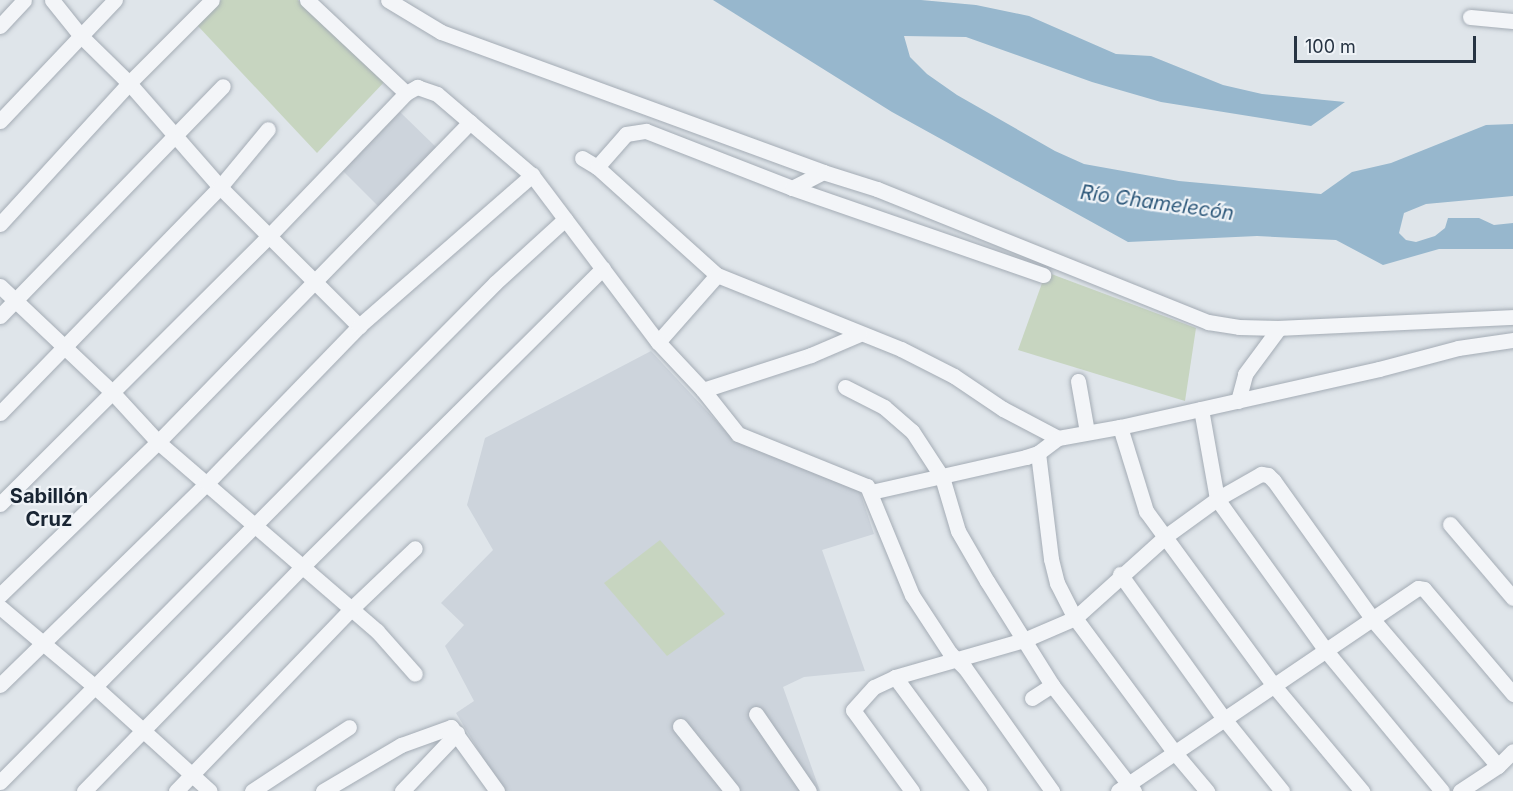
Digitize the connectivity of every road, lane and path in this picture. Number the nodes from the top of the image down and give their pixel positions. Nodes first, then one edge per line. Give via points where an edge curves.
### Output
1 (24, 0) edge
2 (52, 0) edge
3 (115, 0) edge
4 (212, 0) edge
5 (307, 0) edge
6 (388, 0) edge
7 (1470, 17) dead end
8 (1513, 21) edge
9 (0, 26) edge
10 (80, 35) junction
11 (129, 83) junction
12 (223, 86) dead end
13 (406, 93) junction
14 (0, 121) edge
15 (470, 122) junction
16 (268, 129) dead end
17 (174, 135) junction
18 (582, 158) dead end
19 (597, 167) junction
20 (823, 172) junction
21 (532, 175) junction
22 (220, 187) junction
23 (792, 188) junction
24 (565, 219) junction
25 (0, 224) edge
26 (268, 237) junction
27 (603, 268) junction
28 (717, 275) junction
29 (1043, 276) dead end
30 (315, 283) junction
31 (0, 286) edge
32 (15, 300) junction
33 (0, 316) edge
34 (1513, 317) edge
35 (359, 326) junction
36 (1279, 328) junction
37 (860, 334) junction
38 (1513, 340) edge
39 (658, 342) junction
40 (65, 346) junction
41 (1078, 381) dead end
42 (845, 387) dead end
43 (704, 390) junction
44 (113, 393) junction
45 (1238, 401) junction
46 (1201, 409) junction
47 (0, 413) edge
48 (1120, 427) junction
49 (1087, 432) junction
50 (1058, 438) junction
51 (158, 442) junction
52 (1038, 453) junction
53 (942, 477) junction
54 (207, 483) junction
55 (872, 492) junction
56 (1217, 499) junction
57 (0, 504) edge
58 (1450, 524) dead end
59 (255, 525) junction
60 (1166, 536) junction
61 (415, 548) dead end
62 (302, 567) junction
63 (1120, 574) junction
64 (0, 595) edge
65 (1513, 598) edge
66 (0, 607) edge
67 (351, 609) junction
68 (1075, 618) junction
69 (1373, 620) junction
70 (1024, 640) junction
71 (42, 643) junction
72 (1328, 652) junction
73 (958, 659) junction
74 (415, 674) dead end
75 (895, 677) junction
76 (0, 685) edge
77 (1052, 685) junction
78 (94, 686) junction
79 (1275, 687) junction
80 (1513, 694) edge
81 (1032, 698) dead end
82 (756, 714) dead end
83 (1225, 720) junction
84 (680, 726) dead end
85 (349, 728) dead end
86 (141, 730) junction
87 (457, 733) junction
88 (1513, 751) edge
89 (1175, 753) junction
90 (1498, 766) junction
91 (192, 774) junction
92 (0, 782) edge
93 (493, 789) edge
94 (1127, 789) edge
95 (84, 791) edge
96 (176, 791) edge
97 (210, 791) edge
98 (252, 791) edge
99 (322, 791) edge
100 (402, 791) edge
101 (732, 791) edge
102 (809, 791) edge
103 (912, 791) edge
104 (980, 791) edge
105 (1052, 791) edge
106 (1207, 791) edge
107 (1282, 791) edge
108 (1362, 791) edge
109 (1442, 791) edge
110 (1460, 791) edge

1 - 9 street
2 - 10 street
3 - 10 street
4 - 11 street
5 - 13 street
6 - 20 street via 441,33
7 - 8 street
10 - 11 street
10 - 14 street
11 - 17 street
11 - 25 street
12 - 17 street
13 - 15 street via 417,87 437,94
13 - 26 street
15 - 21 street
15 - 30 street
16 - 22 street
17 - 22 street
17 - 32 street
18 - 19 street
19 - 23 street via 626,134 646,131
19 - 28 street
20 - 23 street
20 - 36 street via 934,211 1208,322
21 - 24 street
21 - 35 street
22 - 26 street
22 - 40 street
23 - 29 street
24 - 27 street
24 - 59 street via 495,283
26 - 30 street
26 - 44 street
27 - 39 street
27 - 62 street
28 - 37 street
28 - 39 street
30 - 35 street
30 - 51 street
31 - 32 street
32 - 33 street
32 - 40 street
34 - 36 street
35 - 54 street
36 - 45 street via 1245,374
37 - 43 street via 811,355
37 - 50 street via 939,368
38 - 45 street via 1458,348
39 - 43 street
40 - 44 street
40 - 47 street
41 - 49 street
42 - 53 street via 884,407 912,431
43 - 55 street via 738,434 862,482
44 - 51 street
44 - 57 street
45 - 46 street
46 - 48 street
46 - 56 street
48 - 49 street
48 - 60 street via 1146,511
49 - 50 street
50 - 52 street
51 - 54 street
51 - 64 street
52 - 53 street
52 - 68 street via 1051,558 1057,583
53 - 55 street
53 - 70 street via 958,531
54 - 59 street
54 - 71 street
55 - 73 street via 912,595
56 - 60 street
56 - 69 street via 1262,474 1268,475
56 - 72 street
58 - 65 street
59 - 62 street
59 - 78 street
60 - 63 street
60 - 79 street
61 - 67 street
62 - 67 street
62 - 86 street
63 - 68 street
63 - 83 street
66 - 71 street
67 - 74 street via 377,631
67 - 91 street
68 - 70 street
68 - 89 street
69 - 72 street
69 - 80 street via 1418,588 1424,589
69 - 90 street
70 - 73 street
70 - 77 street
71 - 76 street
71 - 78 street
72 - 79 street
72 - 109 street
73 - 75 street
73 - 105 street
75 - 103 street via 874,687 853,710
75 - 104 street
77 - 81 street
77 - 94 street
78 - 86 street
78 - 92 street
79 - 83 street
79 - 108 street
82 - 102 street
83 - 89 street
83 - 107 street
84 - 101 street
85 - 98 street
86 - 91 street
86 - 95 street
87 - 93 street
87 - 99 street via 451,727 401,745
87 - 100 street
88 - 90 street
89 - 94 street
89 - 106 street
90 - 110 street
91 - 96 street
91 - 97 street

